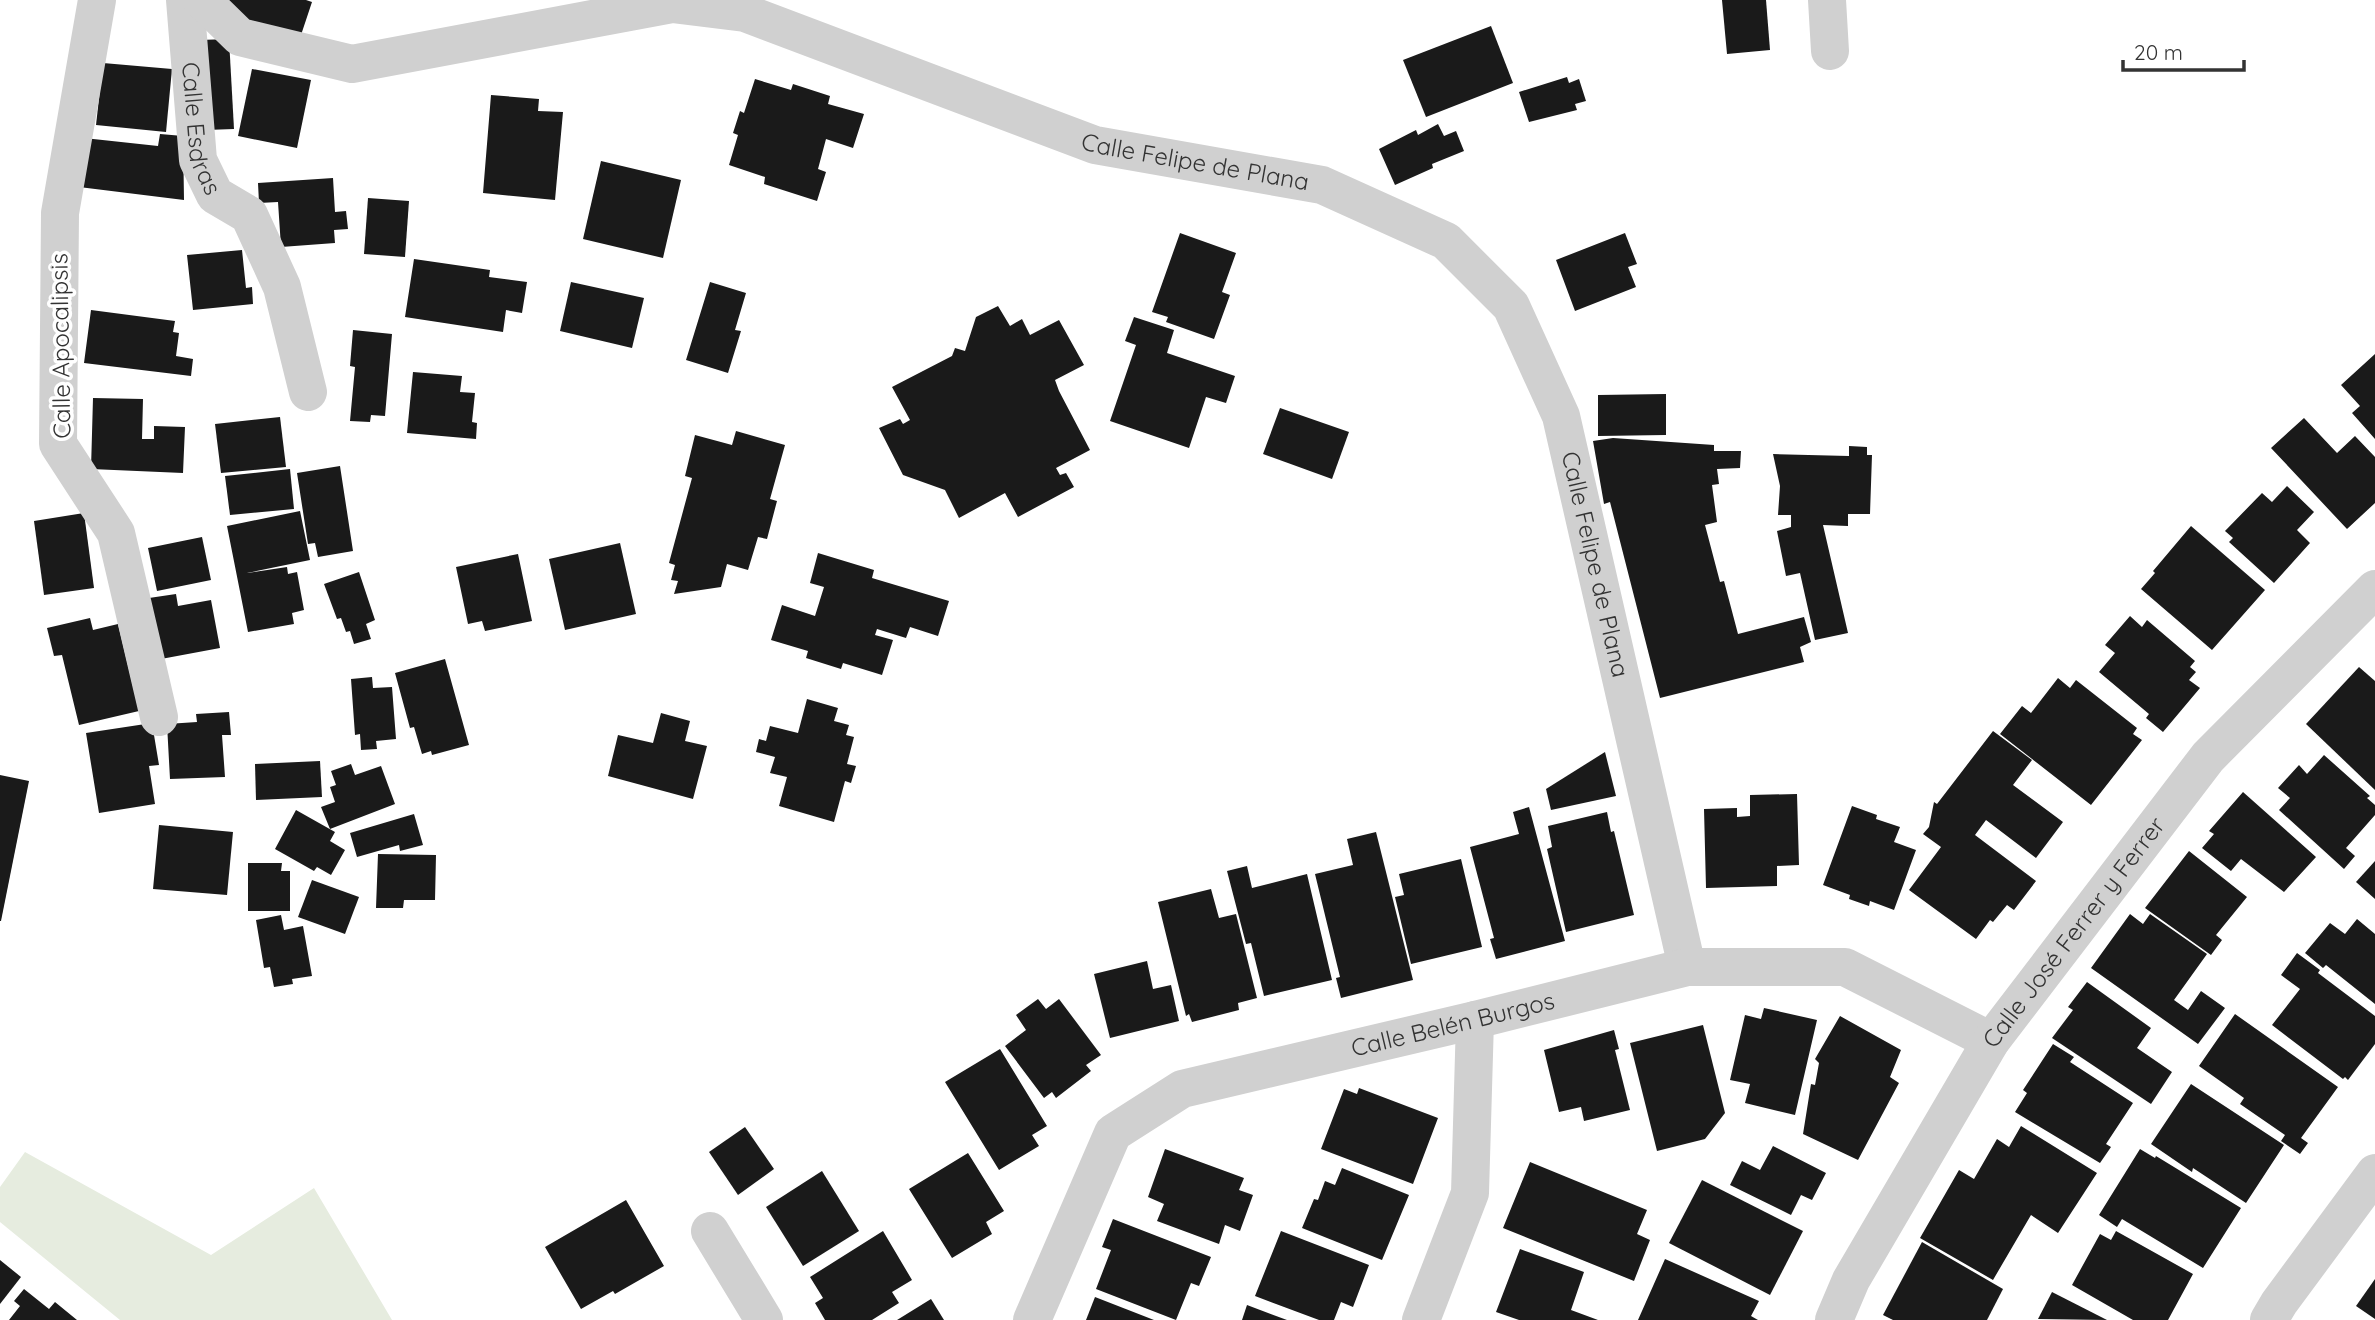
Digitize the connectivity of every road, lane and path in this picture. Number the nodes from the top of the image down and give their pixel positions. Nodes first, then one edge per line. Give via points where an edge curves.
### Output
1 (97, 0) edge
2 (185, 0) edge
3 (202, 0) edge
4 (1827, 0) edge
5 (1830, 51) dead end
6 (308, 392) dead end
7 (2375, 589) edge
8 (159, 717) dead end
9 (1687, 967) junction
10 (1475, 1020) junction
11 (1991, 1041) junction
12 (2375, 1173) edge
13 (710, 1231) dead end
14 (764, 1320) edge
15 (1032, 1320) edge
16 (1421, 1320) edge
17 (1834, 1320) edge
18 (2269, 1320) edge

1 - 8 street, Calle Apocalipsis via 60,213 58,444 116,533
2 - 6 street, Calle Esdras via 198,160 215,195 249,215 282,287
3 - 9 street, Calle Felipe de Plana via 240,37 352,64 673,4 745,13 1095,145 1322,185 1446,242 1511,306 1561,416
4 - 5 street
7 - 11 street, Calle José Ferrer y Ferrer via 2208,757
9 - 10 street, Calle Belén Burgos
9 - 11 street, Calle Belén Burgos via 1845,967
10 - 15 street, Calle Belén Burgos via 1182,1089 1113,1133
10 - 16 street via 1471,1193
11 - 17 street, Calle José Ferrer y Ferrer via 1851,1280
12 - 18 street
13 - 14 street

